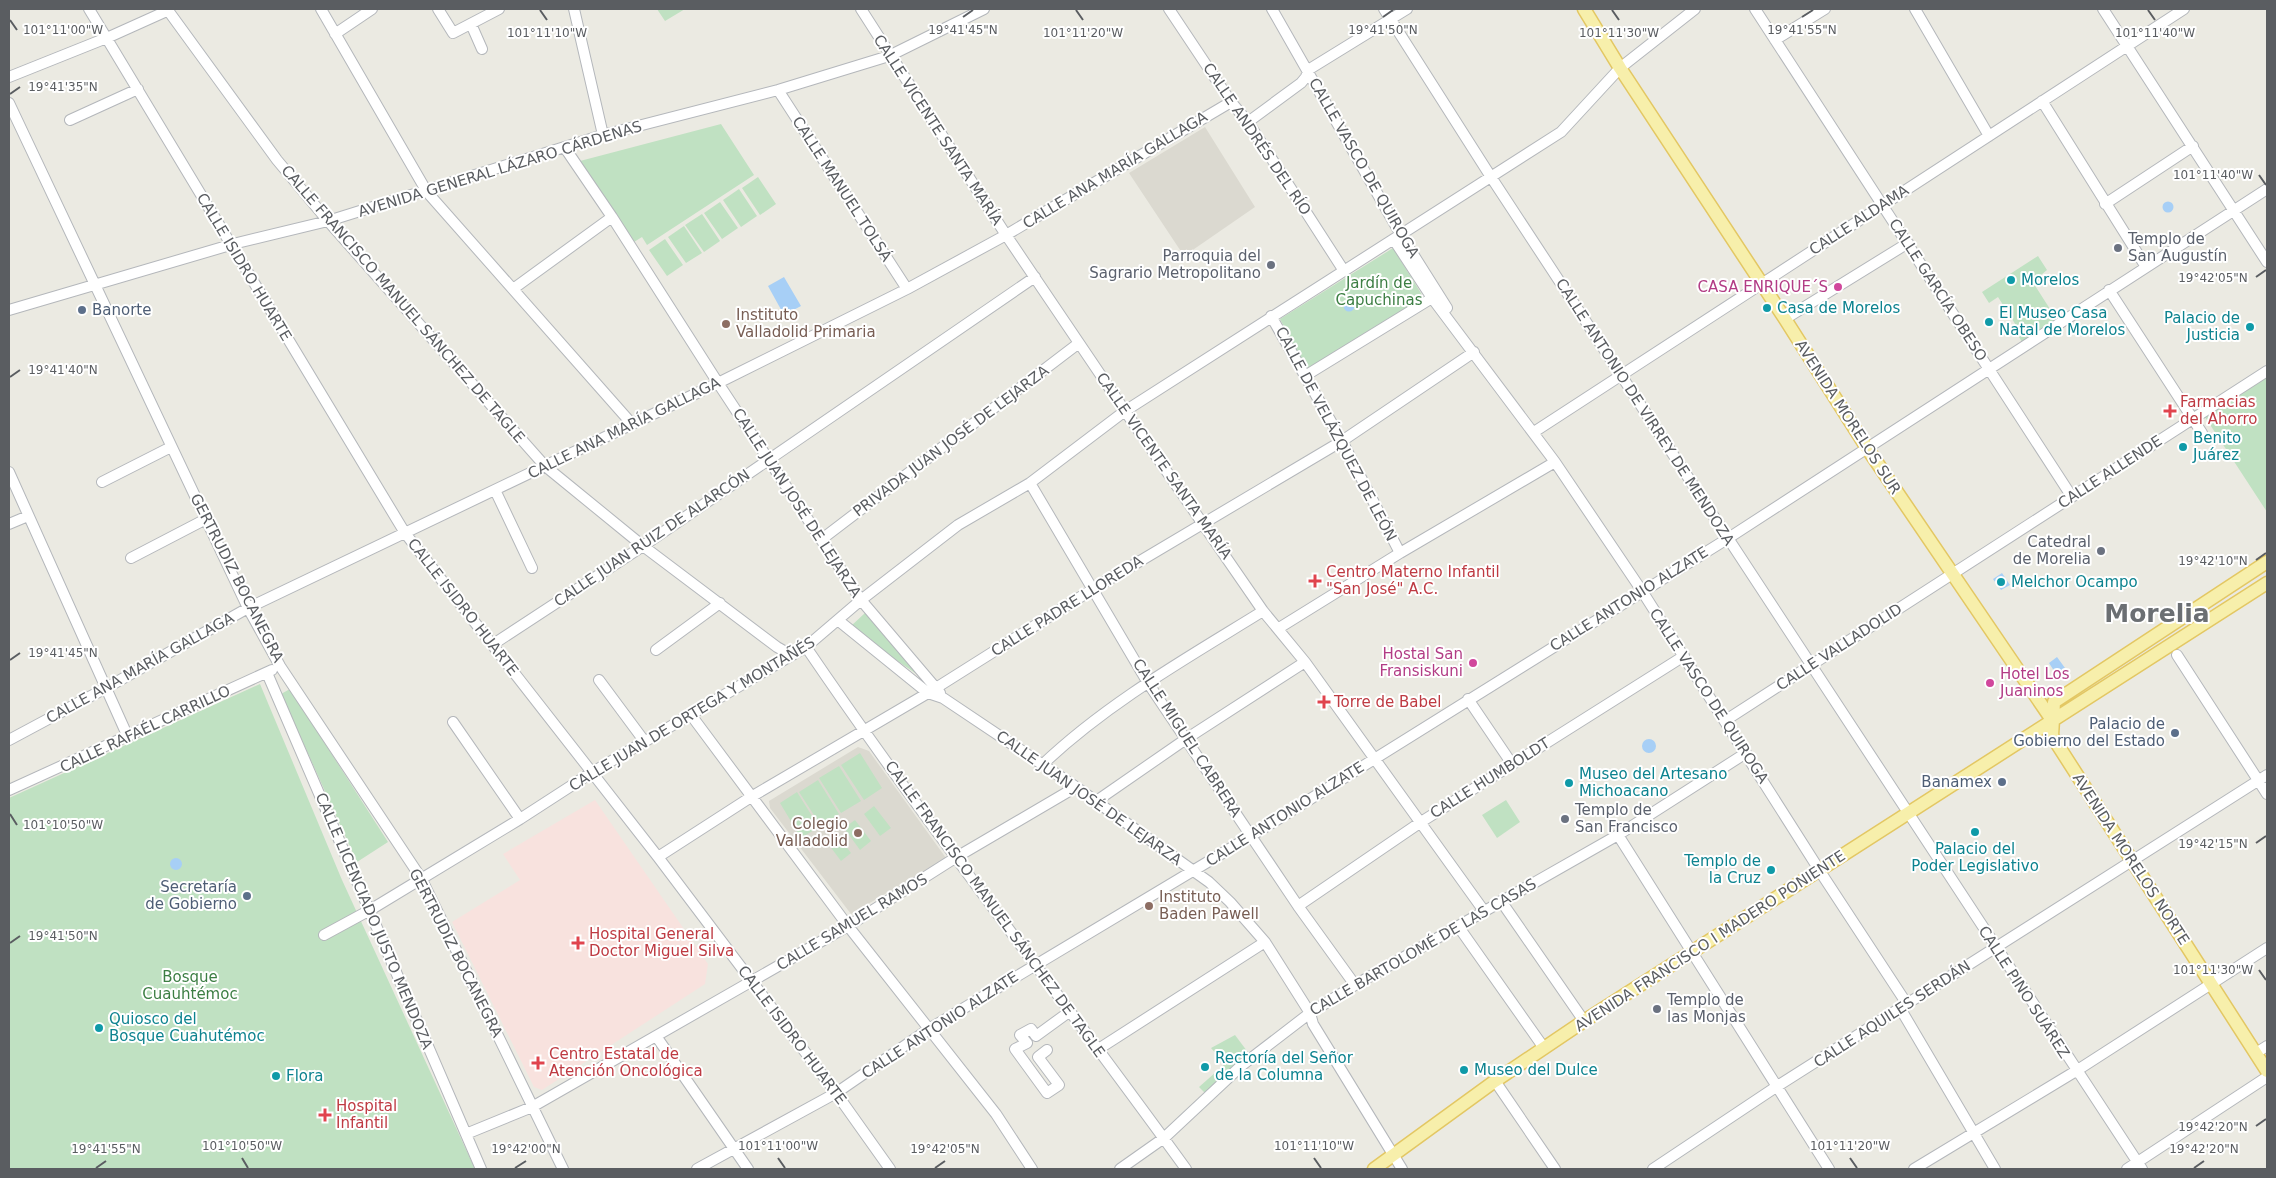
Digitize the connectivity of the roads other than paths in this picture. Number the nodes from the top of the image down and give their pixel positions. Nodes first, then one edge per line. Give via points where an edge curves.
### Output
1 (89, 9) edge
2 (321, 9) edge
3 (372, 9) edge
4 (438, 9) edge
5 (500, 9) edge
6 (574, 9) edge
7 (861, 9) edge
8 (984, 9) edge
9 (1169, 9) edge
10 (1272, 9) edge
11 (1384, 9) edge
12 (1407, 9) edge
13 (1584, 9) edge
14 (1695, 9) edge
15 (1755, 9) edge
16 (1825, 9) edge
17 (1915, 9) edge
18 (2103, 9) edge
19 (2184, 9) edge
20 (168, 10) edge
21 (1390, 18) junction
22 (471, 24) junction
23 (335, 34) junction
24 (106, 38) junction
25 (1775, 40) junction
26 (2127, 46) junction
27 (482, 49) dead end
28 (889, 56) junction
29 (1620, 68) junction
30 (1308, 70) junction
31 (9, 77) edge
32 (138, 89) junction
33 (778, 90) junction
34 (2042, 101) junction
35 (1232, 102) junction
36 (9, 103) edge
37 (70, 120) dead end
38 (1248, 122) junction
39 (603, 136) junction
40 (1989, 136) junction
41 (2193, 146) junction
42 (565, 148) junction
43 (1491, 177) junction
44 (2267, 188) edge
45 (427, 192) junction
46 (2105, 204) junction
47 (1883, 205) junction
48 (2234, 210) junction
49 (612, 217) junction
50 (328, 221) junction
51 (1006, 235) junction
52 (1398, 238) junction
53 (1908, 243) junction
54 (229, 245) junction
55 (2267, 262) edge
56 (2146, 267) junction
57 (1344, 271) junction
58 (1035, 278) junction
59 (1762, 283) junction
60 (94, 284) junction
61 (513, 289) junction
62 (907, 289) junction
63 (2109, 290) junction
64 (1432, 298) junction
65 (9, 310) edge
66 (1271, 316) junction
67 (1786, 319) junction
68 (1079, 343) junction
69 (1474, 352) junction
70 (1989, 369) junction
71 (2267, 371) edge
72 (1620, 375) junction
73 (1305, 376) junction
74 (718, 383) junction
75 (1125, 411) junction
76 (2193, 419) junction
77 (632, 424) junction
78 (1534, 432) junction
79 (2202, 433) dead end
80 (1342, 441) junction
81 (172, 446) junction
82 (1867, 448) junction
83 (769, 459) junction
84 (1556, 462) junction
85 (545, 466) junction
86 (9, 472) edge
87 (102, 482) dead end
88 (1030, 483) junction
89 (495, 490) junction
90 (2072, 497) junction
91 (28, 516) junction
92 (206, 519) junction
93 (9, 524) edge
94 (1203, 524) junction
95 (405, 533) junction
96 (822, 539) junction
97 (1727, 539) junction
98 (643, 546) junction
99 (1400, 553) junction
100 (131, 558) dead end
101 (2267, 562) edge
102 (532, 568) dead end
103 (1952, 574) junction
104 (2267, 582) edge
105 (1093, 589) junction
106 (1642, 590) junction
107 (862, 600) junction
108 (720, 603) junction
109 (248, 608) junction
110 (1263, 611) junction
111 (839, 621) junction
112 (1279, 628) junction
113 (492, 645) junction
114 (806, 647) junction
115 (656, 650) dead end
116 (794, 654) junction
117 (2177, 655) dead end
118 (1684, 656) junction
119 (1305, 662) junction
120 (280, 666) junction
121 (1810, 666) junction
122 (267, 673) junction
123 (599, 680) dead end
124 (1148, 683) junction
125 (106, 688) junction
126 (933, 690) junction
127 (1468, 699) junction
128 (692, 715) junction
129 (1726, 720) junction
130 (2052, 720) junction
131 (453, 722) dead end
132 (863, 729) junction
133 (128, 737) junction
134 (1186, 739) junction
135 (9, 740) edge
136 (645, 742) junction
137 (1746, 753) junction
138 (1374, 758) junction
139 (1512, 764) junction
140 (1042, 765) junction
141 (591, 773) junction
142 (2263, 778) edge
143 (1076, 787) junction
144 (9, 790) edge
145 (2267, 794) edge
146 (751, 797) junction
147 (1095, 802) junction
148 (1908, 815) junction
149 (520, 819) junction
150 (1421, 822) junction
151 (1618, 835) junction
152 (1251, 836) junction
153 (658, 857) junction
154 (955, 858) junction
155 (2133, 861) junction
156 (1193, 870) junction
157 (1819, 870) junction
158 (421, 878) junction
159 (1501, 901) junction
160 (1298, 906) junction
161 (370, 910) junction
162 (1484, 911) junction
163 (848, 926) junction
164 (1458, 926) junction
165 (324, 935) dead end
166 (1265, 942) junction
167 (1995, 948) junction
168 (2267, 948) edge
169 (1692, 951) junction
170 (1035, 963) junction
171 (752, 981) junction
172 (2211, 984) junction
173 (1355, 985) junction
174 (1904, 1006) junction
175 (1069, 1012) junction
176 (1310, 1013) junction
177 (1584, 1021) junction
178 (929, 1029) junction
179 (656, 1036) junction
180 (2267, 1046) edge
181 (1544, 1048) junction
182 (1047, 1050) dead end
183 (1097, 1050) junction
184 (2256, 1053) junction
185 (2267, 1070) edge
186 (2076, 1071) junction
187 (2267, 1077) edge
188 (1495, 1081) junction
189 (1776, 1087) junction
190 (836, 1093) junction
191 (532, 1106) junction
192 (1973, 1132) junction
193 (466, 1134) junction
194 (1164, 1138) junction
195 (733, 1148) junction
196 (1393, 1155) junction
197 (2140, 1166) edge
198 (482, 1169) edge
199 (563, 1169) edge
200 (697, 1169) edge
201 (748, 1169) edge
202 (890, 1169) edge
203 (1032, 1169) edge
204 (1120, 1169) edge
205 (1186, 1169) edge
206 (1374, 1169) edge
207 (1402, 1169) edge
208 (1555, 1169) edge
209 (1653, 1169) edge
210 (1829, 1169) edge
211 (1914, 1169) edge
212 (1995, 1169) edge
213 (2127, 1169) edge

1 - 24 street, CALLE ISIDRO HUARTE
2 - 23 street
3 - 23 street
4 - 22 street via 453,32
5 - 22 street
6 - 39 street
7 - 28 street, CALLE VICENTE SANTA MARÍA
8 - 28 street, AVENIDA GENERAL LÁZARO CÁRDENAS
9 - 35 street, CALLE ANDRÉS DEL RÍO
10 - 30 street, CALLE VASCO DE QUIROGA
11 - 21 street, CALLE ANTONIO DE VIRREY DE MENDOZA
12 - 21 street
13 - 29 main road, AVENIDA MORELOS SUR
14 - 29 street, CALLE JUAN DE ORTEGA Y MONTAÑÉS
15 - 25 street, CALLE GARCÍA OBESO
16 - 25 street
17 - 40 street
18 - 26 street
19 - 26 street, CALLE ALDAMA
20 - 24 street
20 - 50 street, CALLE FRANCISCO MANUEL SÁNCHEZ DE TAGLE via 278,160
21 - 30 street
21 - 43 street, CALLE ANTONIO DE VIRREY DE MENDOZA
22 - 27 street
23 - 45 street
24 - 31 street
24 - 32 street, CALLE ISIDRO HUARTE
25 - 47 street, CALLE GARCÍA OBESO
26 - 34 street, CALLE ALDAMA
26 - 41 street
28 - 33 street, AVENIDA GENERAL LÁZARO CÁRDENAS
28 - 51 street, CALLE VICENTE SANTA MARÍA
29 - 43 street, CALLE JUAN DE ORTEGA Y MONTAÑÉS via 1561,132
29 - 59 main road, AVENIDA MORELOS SUR
30 - 38 street via 1301,83
30 - 52 street, CALLE VASCO DE QUIROGA
32 - 37 street
32 - 54 street, CALLE ISIDRO HUARTE
33 - 39 street, AVENIDA GENERAL LÁZARO CÁRDENAS
33 - 62 street, CALLE MANUEL TOLSÁ
34 - 40 street, CALLE ALDAMA
34 - 46 street
35 - 38 street, CALLE ANDRÉS DEL RÍO
35 - 51 street, CALLE ANA MARÍA GALLAGA
36 - 60 street, GERTRUDIZ BOCANEGRA
38 - 57 street, CALLE ANDRÉS DEL RÍO
39 - 42 street, AVENIDA GENERAL LÁZARO CÁRDENAS
40 - 47 street, CALLE ALDAMA
41 - 46 street
41 - 48 street
42 - 45 street, AVENIDA GENERAL LÁZARO CÁRDENAS
42 - 49 street, CALLE JUAN JOSÉ DE LEJARZA
43 - 52 street, CALLE JUAN DE ORTEGA Y MONTAÑÉS
43 - 72 street, CALLE ANTONIO DE VIRREY DE MENDOZA
44 - 48 street, CALLE ANTONIO ALZATE
45 - 50 street, AVENIDA GENERAL LÁZARO CÁRDENAS
45 - 61 street
46 - 56 street
47 - 53 street, CALLE GARCÍA OBESO
47 - 59 street, CALLE ALDAMA
48 - 55 street
48 - 56 street, CALLE ANTONIO ALZATE
49 - 61 street
49 - 74 street, CALLE JUAN JOSÉ DE LEJARZA
50 - 54 street, AVENIDA GENERAL LÁZARO CÁRDENAS
50 - 85 street, CALLE FRANCISCO MANUEL SÁNCHEZ DE TAGLE
51 - 58 street, CALLE VICENTE SANTA MARÍA
51 - 62 street, CALLE ANA MARÍA GALLAGA
52 - 57 street, CALLE JUAN DE ORTEGA Y MONTAÑÉS
52 - 64 street, CALLE VASCO DE QUIROGA
52 - 69 street, CALLE VASCO DE QUIROGA
53 - 67 street
53 - 70 street, CALLE GARCÍA OBESO
54 - 60 street, AVENIDA GENERAL LÁZARO CÁRDENAS
54 - 95 street, CALLE ISIDRO HUARTE
56 - 63 street, CALLE ANTONIO ALZATE
57 - 66 street, CALLE JUAN DE ORTEGA Y MONTAÑÉS
58 - 68 street, CALLE VICENTE SANTA MARÍA
58 - 83 street, CALLE JUAN RUIZ DE ALARCÓN
59 - 67 main road, AVENIDA MORELOS SUR
59 - 72 street, CALLE ALDAMA
60 - 65 street, AVENIDA GENERAL LÁZARO CÁRDENAS
60 - 81 street, GERTRUDIZ BOCANEGRA
61 - 77 street
62 - 74 street, CALLE ANA MARÍA GALLAGA
63 - 70 street, CALLE ANTONIO ALZATE
63 - 76 street
64 - 69 street, CALLE VASCO DE QUIROGA
64 - 73 street
66 - 73 street, CALLE DE VELÁZQUEZ DE LEÓN
66 - 75 street, CALLE JUAN DE ORTEGA Y MONTAÑÉS
67 - 82 main road, AVENIDA MORELOS SUR
68 - 75 street, CALLE VICENTE SANTA MARÍA
68 - 96 street, PRIVADA JUAN JOSÉ DE LEJARZA
69 - 78 street, CALLE VASCO DE QUIROGA
69 - 80 street, CALLE PADRE LLOREDA
70 - 82 street, CALLE ANTONIO ALZATE
70 - 90 street, CALLE GARCÍA OBESO
71 - 76 street, CALLE ALLENDE
72 - 78 street, CALLE ALDAMA
72 - 97 street, CALLE ANTONIO DE VIRREY DE MENDOZA
73 - 80 street, CALLE DE VELÁZQUEZ DE LEÓN
74 - 77 street, CALLE ANA MARÍA GALLAGA
74 - 83 street, CALLE JUAN JOSÉ DE LEJARZA
75 - 88 street, CALLE JUAN DE ORTEGA Y MONTAÑÉS
75 - 94 street, CALLE VICENTE SANTA MARÍA
76 - 79 street
76 - 90 street, CALLE ALLENDE
77 - 85 street, CALLE ANA MARÍA GALLAGA
78 - 84 street, CALLE VASCO DE QUIROGA
80 - 94 street, CALLE PADRE LLOREDA
80 - 99 street, CALLE DE VELÁZQUEZ DE LEÓN
81 - 87 street
81 - 92 street, GERTRUDIZ BOCANEGRA
82 - 97 street, CALLE ANTONIO ALZATE
82 - 103 main road, AVENIDA MORELOS SUR
83 - 96 street, CALLE JUAN JOSÉ DE LEJARZA
83 - 98 street, CALLE JUAN RUIZ DE ALARCÓN
84 - 99 street
84 - 106 street, CALLE VASCO DE QUIROGA
85 - 89 street, CALLE ANA MARÍA GALLAGA
85 - 98 street, CALLE FRANCISCO MANUEL SÁNCHEZ DE TAGLE
86 - 91 street
88 - 105 street, CALLE MIGUEL CABRERA
88 - 107 street, CALLE JUAN DE ORTEGA Y MONTAÑÉS via 958,525
89 - 95 street, CALLE ANA MARÍA GALLAGA
89 - 102 street
90 - 103 street, CALLE ALLENDE
91 - 93 street
91 - 125 street
92 - 100 street
92 - 109 street, GERTRUDIZ BOCANEGRA
94 - 105 street, CALLE PADRE LLOREDA
94 - 110 street, CALLE VICENTE SANTA MARÍA
95 - 109 street, CALLE ANA MARÍA GALLAGA
95 - 113 street, CALLE ISIDRO HUARTE
96 - 107 street, CALLE JUAN JOSÉ DE LEJARZA
97 - 106 street, CALLE ANTONIO ALZATE
97 - 121 street, CALLE ANTONIO DE VIRREY DE MENDOZA
98 - 108 street, CALLE FRANCISCO MANUEL SÁNCHEZ DE TAGLE
98 - 113 street, CALLE JUAN RUIZ DE ALARCÓN
99 - 112 street
101 - 130 main road via 2054,702
103 - 121 street, CALLE VALLADOLID
103 - 130 main road, AVENIDA MORELOS SUR
104 - 130 main road, AVENIDA FRANCISCO I MADERO PONIENTE
105 - 124 street, CALLE MIGUEL CABRERA
105 - 126 street, CALLE PADRE LLOREDA
106 - 118 street, CALLE VASCO DE QUIROGA
106 - 127 street, CALLE ANTONIO ALZATE
107 - 111 street, CALLE JUAN DE ORTEGA Y MONTAÑÉS
107 - 126 street, CALLE JUAN JOSÉ DE LEJARZA
108 - 115 street
108 - 116 street, CALLE FRANCISCO MANUEL SÁNCHEZ DE TAGLE via 777,647
109 - 120 street, GERTRUDIZ BOCANEGRA
109 - 125 street, CALLE ANA MARÍA GALLAGA
110 - 112 street, CALLE VICENTE SANTA MARÍA
110 - 124 street
111 - 114 street, CALLE JUAN DE ORTEGA Y MONTAÑÉS
111 - 126 street, CALLE JUAN JOSÉ DE LEJARZA
112 - 119 street, CALLE VICENTE SANTA MARÍA
113 - 141 street, CALLE ISIDRO HUARTE
114 - 116 street, CALLE JUAN DE ORTEGA Y MONTAÑÉS
114 - 132 street, CALLE FRANCISCO MANUEL SÁNCHEZ DE TAGLE
116 - 128 street, CALLE JUAN DE ORTEGA Y MONTAÑÉS
117 - 142 street
118 - 129 street, CALLE VASCO DE QUIROGA
118 - 139 street, CALLE HUMBOLDT
119 - 134 street
119 - 138 street, CALLE VICENTE SANTA MARÍA
120 - 122 street, CALLE RAFAÉL CARRILLO
120 - 158 street, GERTRUDIZ BOCANEGRA
121 - 129 street, CALLE VALLADOLID
121 - 148 street, CALLE ANTONIO DE VIRREY DE MENDOZA
122 - 133 street, CALLE RAFAÉL CARRILLO
122 - 161 street, CALLE LICENCIADO JUSTO MENDOZA
123 - 136 street
124 - 134 street, CALLE MIGUEL CABRERA
124 - 140 street via 1070,739
125 - 133 street
125 - 135 street, CALLE ANA MARÍA GALLAGA
126 - 132 street, CALLE PADRE LLOREDA
126 - 140 street, CALLE JUAN JOSÉ DE LEJARZA
127 - 138 street, CALLE ANTONIO ALZATE
127 - 139 street
128 - 136 street, CALLE JUAN DE ORTEGA Y MONTAÑÉS
128 - 146 street
129 - 137 street, CALLE VASCO DE QUIROGA
130 - 148 main road, AVENIDA FRANCISCO I MADERO PONIENTE
130 - 155 main road, AVENIDA MORELOS NORTE via 2052,736
131 - 149 street
132 - 146 street, CALLE PADRE LLOREDA
132 - 154 street, CALLE FRANCISCO MANUEL SÁNCHEZ DE TAGLE
133 - 144 street, CALLE RAFAÉL CARRILLO
134 - 147 street
134 - 152 street, CALLE MIGUEL CABRERA
136 - 141 street, CALLE JUAN DE ORTEGA Y MONTAÑÉS
137 - 151 street, CALLE BARTOLOMÉ DE LAS CASAS
137 - 157 street, CALLE VASCO DE QUIROGA
138 - 150 street, CALLE VICENTE SANTA MARÍA
138 - 152 street, CALLE ANTONIO ALZATE
139 - 150 street, CALLE HUMBOLDT
140 - 143 street, CALLE JUAN JOSÉ DE LEJARZA
141 - 149 street, CALLE JUAN DE ORTEGA Y MONTAÑÉS
141 - 153 street, CALLE ISIDRO HUARTE
142 - 145 street
142 - 155 street, CALLE AQUILES SERDÁN
143 - 147 street, CALLE JUAN JOSÉ DE LEJARZA
143 - 154 street, CALLE SAMUEL RAMOS
146 - 153 street, CALLE PADRE LLOREDA
146 - 163 street
147 - 156 street, CALLE JUAN JOSÉ DE LEJARZA
148 - 157 main road, AVENIDA FRANCISCO I MADERO PONIENTE
148 - 167 street, CALLE PINO SUÁREZ
149 - 158 street, CALLE JUAN DE ORTEGA Y MONTAÑÉS
150 - 160 street, CALLE HUMBOLDT
150 - 162 street, CALLE VICENTE SANTA MARÍA
151 - 159 street, CALLE BARTOLOMÉ DE LAS CASAS
151 - 169 street
152 - 156 street, CALLE ANTONIO ALZATE
152 - 160 street, CALLE MIGUEL CABRERA
153 - 171 street, CALLE ISIDRO HUARTE
154 - 163 street, CALLE SAMUEL RAMOS
154 - 170 street, CALLE FRANCISCO MANUEL SÁNCHEZ DE TAGLE
155 - 167 street, CALLE AQUILES SERDÁN
155 - 172 main road, AVENIDA MORELOS NORTE
156 - 166 street, CALLE JUAN JOSÉ DE LEJARZA via 1230,902
156 - 170 street, CALLE ANTONIO ALZATE
157 - 169 main road, AVENIDA FRANCISCO I MADERO PONIENTE
157 - 174 street, CALLE VASCO DE QUIROGA
158 - 161 street, CALLE JUAN DE ORTEGA Y MONTAÑÉS
158 - 191 street, GERTRUDIZ BOCANEGRA
159 - 162 street, CALLE BARTOLOMÉ DE LAS CASAS
159 - 177 street
160 - 173 street, CALLE MIGUEL CABRERA
161 - 165 street, CALLE JUAN DE ORTEGA Y MONTAÑÉS
161 - 193 street, CALLE LICENCIADO JUSTO MENDOZA
162 - 164 street, CALLE BARTOLOMÉ DE LAS CASAS
163 - 171 street, CALLE SAMUEL RAMOS
163 - 178 street
164 - 173 street, CALLE BARTOLOMÉ DE LAS CASAS
164 - 181 street
166 - 176 street, CALLE JUAN JOSÉ DE LEJARZA
166 - 183 street
167 - 174 street, CALLE AQUILES SERDÁN
167 - 186 street, CALLE PINO SUÁREZ
168 - 172 street
169 - 177 main road, AVENIDA FRANCISCO I MADERO PONIENTE
169 - 189 street
170 - 175 street, CALLE FRANCISCO MANUEL SÁNCHEZ DE TAGLE
170 - 178 street, CALLE ANTONIO ALZATE
171 - 179 street, CALLE SAMUEL RAMOS
171 - 190 street, CALLE ISIDRO HUARTE
172 - 184 main road, AVENIDA MORELOS NORTE
172 - 186 street
173 - 176 street, CALLE BARTOLOMÉ DE LAS CASAS
174 - 189 street, CALLE AQUILES SERDÁN
174 - 192 street, CALLE VASCO DE QUIROGA
175 - 182 street via 1036,1036 1031,1028 1020,1035 1027,1043 1015,1049 1047,1093 1059,1085 1038,1057
175 - 183 street, CALLE FRANCISCO MANUEL SÁNCHEZ DE TAGLE
176 - 194 street, CALLE BARTOLOMÉ DE LAS CASAS via 1241,1066
176 - 196 street, CALLE JUAN JOSÉ DE LEJARZA via 1313,1024
177 - 181 main road, AVENIDA FRANCISCO I MADERO PONIENTE
178 - 190 street, CALLE ANTONIO ALZATE
178 - 203 street via 996,1114
179 - 191 street, CALLE SAMUEL RAMOS
179 - 195 street
180 - 184 street
181 - 188 main road, AVENIDA FRANCISCO I MADERO PONIENTE
183 - 194 street, CALLE FRANCISCO MANUEL SÁNCHEZ DE TAGLE
184 - 185 main road, AVENIDA MORELOS NORTE
186 - 192 street
186 - 197 street, CALLE PINO SUÁREZ
187 - 197 street
188 - 196 main road, AVENIDA FRANCISCO I MADERO PONIENTE
188 - 208 street
189 - 209 street, CALLE AQUILES SERDÁN
189 - 210 street
190 - 195 street, CALLE ANTONIO ALZATE
190 - 202 street, CALLE ISIDRO HUARTE
191 - 193 street, CALLE SAMUEL RAMOS
191 - 199 street, GERTRUDIZ BOCANEGRA
192 - 211 street
192 - 212 street, CALLE VASCO DE QUIROGA
193 - 198 street, CALLE LICENCIADO JUSTO MENDOZA
194 - 204 street, CALLE BARTOLOMÉ DE LAS CASAS
194 - 205 street, CALLE FRANCISCO MANUEL SÁNCHEZ DE TAGLE
195 - 200 street, CALLE ANTONIO ALZATE
195 - 201 street
196 - 206 main road, AVENIDA FRANCISCO I MADERO PONIENTE
196 - 207 street, CALLE JUAN JOSÉ DE LEJARZA
197 - 213 street

